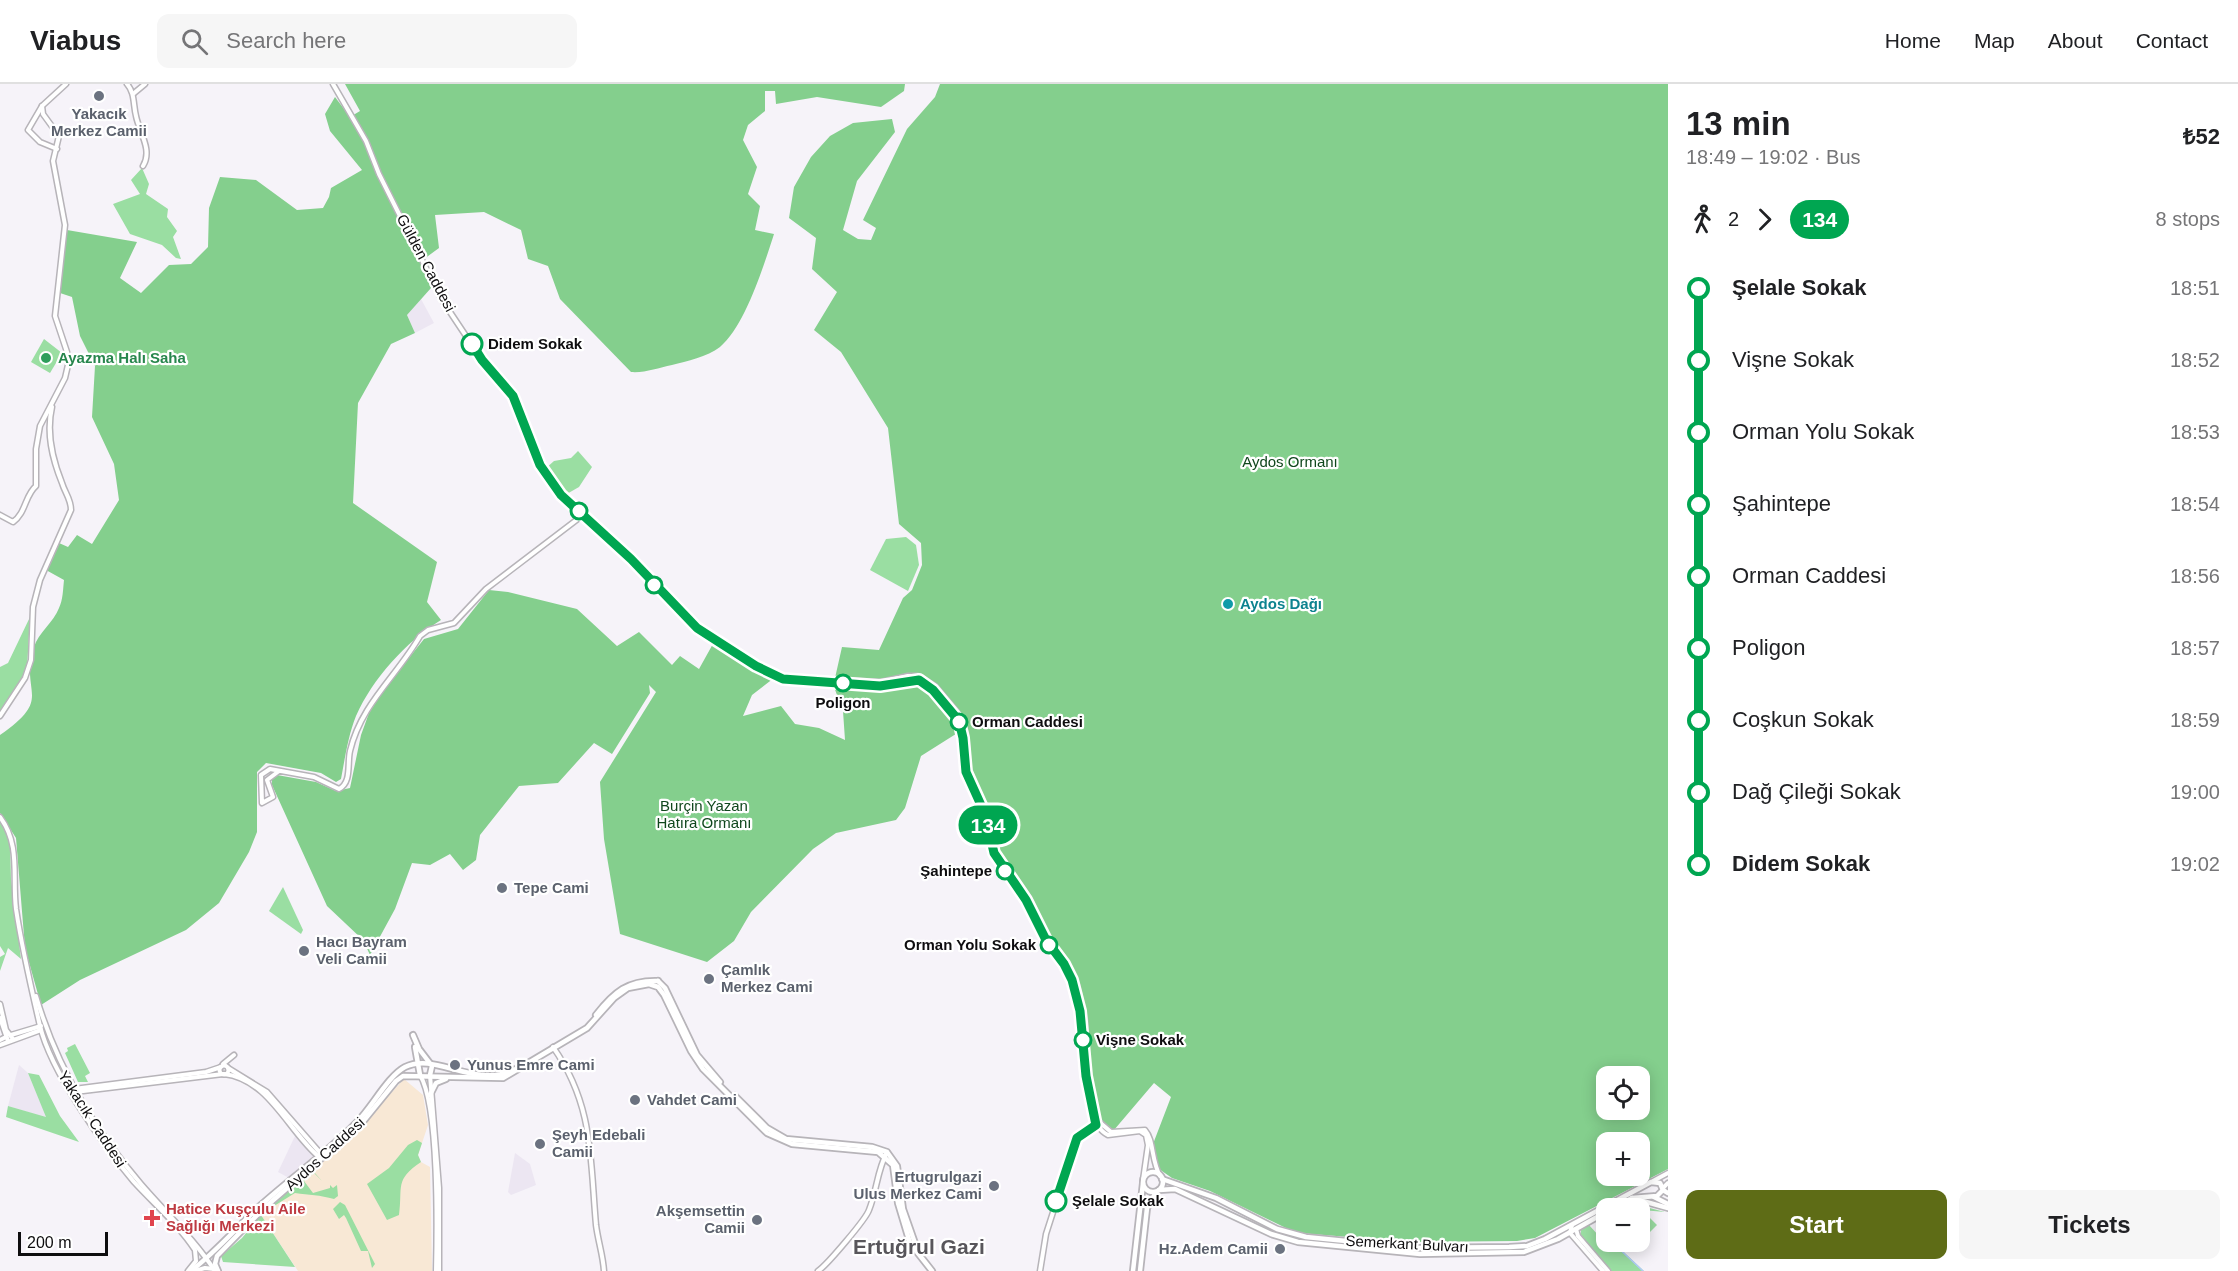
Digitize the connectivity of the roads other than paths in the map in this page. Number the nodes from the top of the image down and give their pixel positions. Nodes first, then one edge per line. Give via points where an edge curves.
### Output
1 (66, 84) edge
2 (127, 84) edge
3 (145, 84) edge
4 (333, 84) edge
5 (133, 94) junction
6 (42, 106) junction
7 (57, 149) junction
8 (143, 166) dead end
9 (53, 400) junction
10 (0, 515) edge
11 (583, 515) junction
12 (0, 716) edge
13 (279, 771) junction
14 (270, 791) junction
15 (260, 792) junction
16 (0, 817) edge
17 (0, 1004) edge
18 (0, 1018) edge
19 (43, 1028) junction
20 (9, 1037) junction
21 (0, 1043) edge
22 (553, 1048) junction
23 (416, 1051) junction
24 (419, 1064) junction
25 (430, 1064) junction
26 (225, 1067) junction
27 (401, 1070) junction
28 (224, 1074) junction
29 (420, 1075) junction
30 (430, 1075) junction
31 (456, 1078) junction
32 (73, 1091) junction
33 (430, 1095) junction
34 (1098, 1124) junction
35 (1138, 1130) junction
36 (886, 1154) junction
37 (321, 1156) junction
38 (1668, 1173) edge
39 (1161, 1177) junction
40 (1143, 1181) junction
41 (1652, 1182) junction
42 (1668, 1183) edge
43 (1158, 1191) junction
44 (1665, 1191) edge
45 (1652, 1196) junction
46 (1632, 1198) edge
47 (1650, 1202) edge
48 (1668, 1206) edge
49 (1596, 1217) edge
50 (1574, 1227) junction
51 (1570, 1233) junction
52 (207, 1258) junction
53 (1599, 1264) junction
54 (216, 1270) edge
55 (191, 1271) edge
56 (438, 1271) edge
57 (604, 1271) edge
58 (818, 1271) edge
59 (934, 1271) edge
60 (1040, 1271) edge
61 (1133, 1271) edge
62 (1140, 1271) edge
63 (1603, 1271) edge
64 (1608, 1271) edge

1 - 6 street
2 - 5 street
3 - 5 street
4 - 11 street, Gülden Caddesi via 366,141 442,300 482,360 513,396 540,465 561,495
5 - 8 street via 146,146
6 - 7 street via 43,114 59,136
6 - 7 street via 28,130 40,142
7 - 9 street via 53,167 65,225 55,316 68,365
9 - 10 street via 38,436 36,486 18,518 13,522
9 - 12 street via 48,431 71,510 40,580 33,607 31,660 25,678
11 - 13 street via 486,589 454,623 420,636 371,700 350,752 343,787
11 - 34 street, Gülden Caddesi via 697,628 778,677 883,686 914,679 924,682 953,713 961,728 966,772 999,859 1029,898 1067,969 1077,997 1086,1076
13 - 14 street via 267,780
13 - 15 street via 264,772
14 - 15 street
14 - 15 street via 273,797 261,803
16 - 19 street, Yakacık Caddesi via 13,840 16,906
17 - 20 street
18 - 20 street
19 - 20 street
19 - 32 street, Yakacık Caddesi
20 - 21 street
22 - 25 main road via 503,1075 467,1074
22 - 31 main road via 503,1078
22 - 36 main road via 588,1023 621,988 641,981 658,985 699,1063 766,1133 789,1143
22 - 57 street via 573,1079 588,1130
23 - 24 main road
23 - 25 main road, Aydos Caddesi via 413,1035
23 - 27 main road, Aydos Caddesi via 414,1059
24 - 25 main road
24 - 27 main road
24 - 29 main road
25 - 30 main road
26 - 28 street
26 - 28 street via 220,1071
26 - 32 street
26 - 37 street via 267,1092
27 - 37 main road, Aydos Caddesi via 366,1113
28 - 32 street
28 - 37 street via 258,1088
29 - 30 main road
29 - 37 main road, Aydos Caddesi via 403,1076 396,1081 365,1119
29 - 56 street via 433,1146
30 - 31 main road
30 - 33 street
31 - 33 main road via 437,1082
32 - 52 street, Yakacık Caddesi via 131,1172
32 - 55 street, Yakacık Caddesi via 127,1173 192,1245 197,1257
33 - 56 street via 438,1188
34 - 35 street via 1108,1135
34 - 60 street via 1081,1134 1072,1150 1046,1234
35 - 39 street via 1149,1135 1152,1160
35 - 40 street via 1144,1132 1148,1141
36 - 58 street via 877,1174 869,1212
36 - 59 main road via 893,1165 898,1203 910,1243
37 - 52 main road, Aydos Caddesi via 261,1205
37 - 54 main road, Aydos Caddesi via 217,1256
38 - 41 street
39 - 40 main road via 1152,1173
39 - 43 main road
39 - 50 main road, Semerkant Bulvarı via 1216,1198 1276,1229 1329,1240 1416,1248 1509,1247 1536,1243
40 - 43 main road via 1148,1191
40 - 61 main road
41 - 44 main road via 1660,1183
41 - 45 main road via 1647,1190
41 - 50 main road, Semerkant Bulvarı
42 - 44 street
43 - 51 main road, Semerkant Bulvarı via 1175,1189 1271,1234 1328,1246 1420,1254 1524,1252
43 - 62 main road via 1147,1208
44 - 45 main road
45 - 46 main road
45 - 48 main road
47 - 48 main road
49 - 50 main road
50 - 51 main road, Semerkant Bulvarı
50 - 53 street
51 - 53 street
52 - 54 street, Yakacık Caddesi
52 - 55 main road
53 - 63 street
53 - 64 street
54 - 55 street

